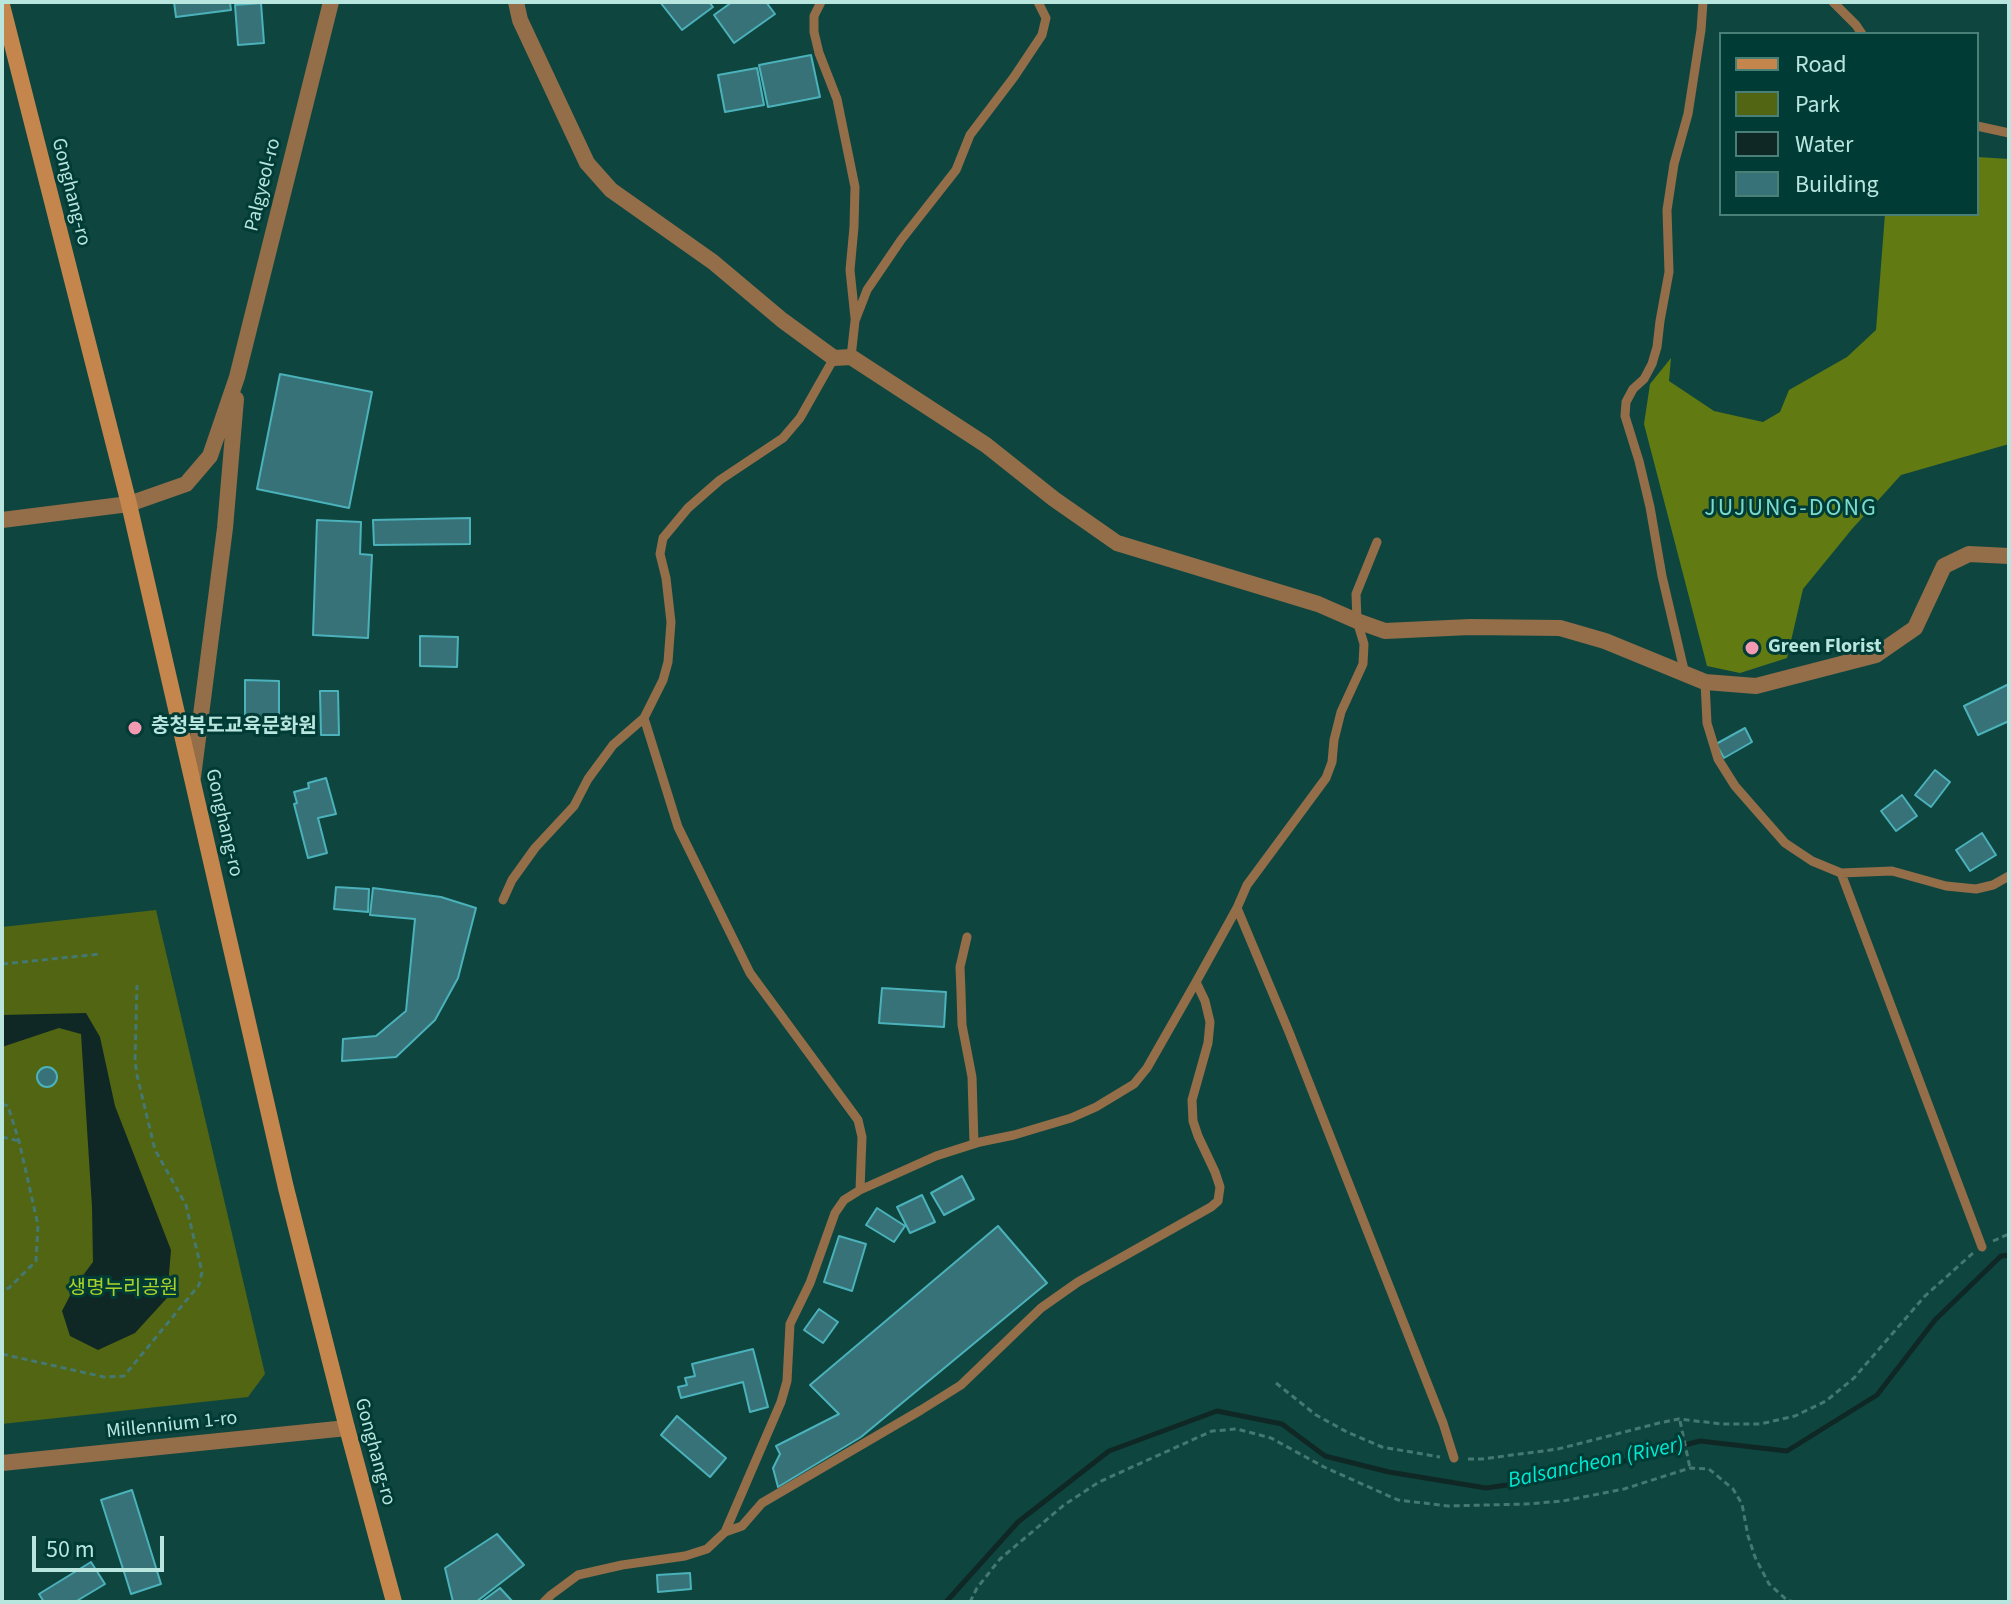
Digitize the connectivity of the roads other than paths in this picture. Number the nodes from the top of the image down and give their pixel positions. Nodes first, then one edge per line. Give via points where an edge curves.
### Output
1 (331, 2) edge
2 (516, 2) edge
3 (821, 2) edge
4 (1038, 2) edge
5 (1703, 2) edge
6 (1833, 2) edge
7 (2, 5) edge
8 (1861, 32) edge
9 (1979, 126) edge
10 (2009, 133) edge
11 (855, 321) junction
12 (842, 358) junction
13 (237, 377) junction
14 (129, 504) junction
15 (2, 520) edge
16 (1377, 542) dead end
17 (2009, 556) edge
18 (1357, 621) junction
19 (1685, 674) junction
20 (1705, 682) junction
21 (644, 718) junction
22 (193, 777) junction
23 (1841, 873) junction
24 (2009, 876) edge
25 (503, 900) dead end
26 (1237, 908) junction
27 (967, 937) dead end
28 (1196, 982) junction
29 (974, 1144) junction
30 (860, 1190) junction
31 (1982, 1247) road end
32 (347, 1428) junction
33 (1454, 1458) road end
34 (2, 1463) edge
35 (725, 1532) junction
36 (394, 1602) edge
37 (544, 1602) edge

1 - 13 street, Palgyeol-ro
2 - 12 street via 587,163 611,190 713,262 782,320
3 - 11 lane via 814,32 837,99 855,187 850,270
4 - 11 lane via 1046,18 1042,35 970,135 956,170 867,290
5 - 19 lane via 1688,114 1667,210 1669,272 1657,347 1644,379 1626,402 1625,416
6 - 8 lane
7 - 14 main road, Gonghang-ro
9 - 10 lane
11 - 12 lane
12 - 18 street via 986,445 1117,543 1318,604
12 - 21 lane via 783,438 720,480 663,538 660,554 671,622 668,662
13 - 14 street via 210,456 186,484
13 - 22 street via 225,528
14 - 15 street
14 - 22 main road, Gonghang-ro
16 - 18 lane via 1356,594
17 - 20 street via 1969,554 1944,566 1915,628 1876,655 1756,686
18 - 19 street via 1385,631 1560,628
18 - 26 lane via 1363,664 1341,712 1326,778 1247,885
19 - 20 street
20 - 23 lane via 1707,723 1718,759 1735,786 1785,843
21 - 25 lane via 613,745 574,806 512,880
21 - 30 lane via 678,827 750,973 858,1120
22 - 32 main road, Gonghang-ro via 286,1188
23 - 24 lane via 1892,871 1976,889
23 - 31 lane
26 - 28 lane
26 - 33 lane
27 - 29 lane via 960,967
28 - 29 lane via 1134,1084 1071,1118
28 - 35 lane via 1210,1022 1192,1100 1193,1121 1220,1187 1218,1201 1078,1282 1041,1308 961,1385 762,1503 742,1526
29 - 30 lane
30 - 35 lane via 835,1213 790,1324 781,1402
32 - 34 street, Millennium 1-ro
32 - 36 main road, Gonghang-ro
35 - 37 lane via 707,1549 685,1556 578,1575

